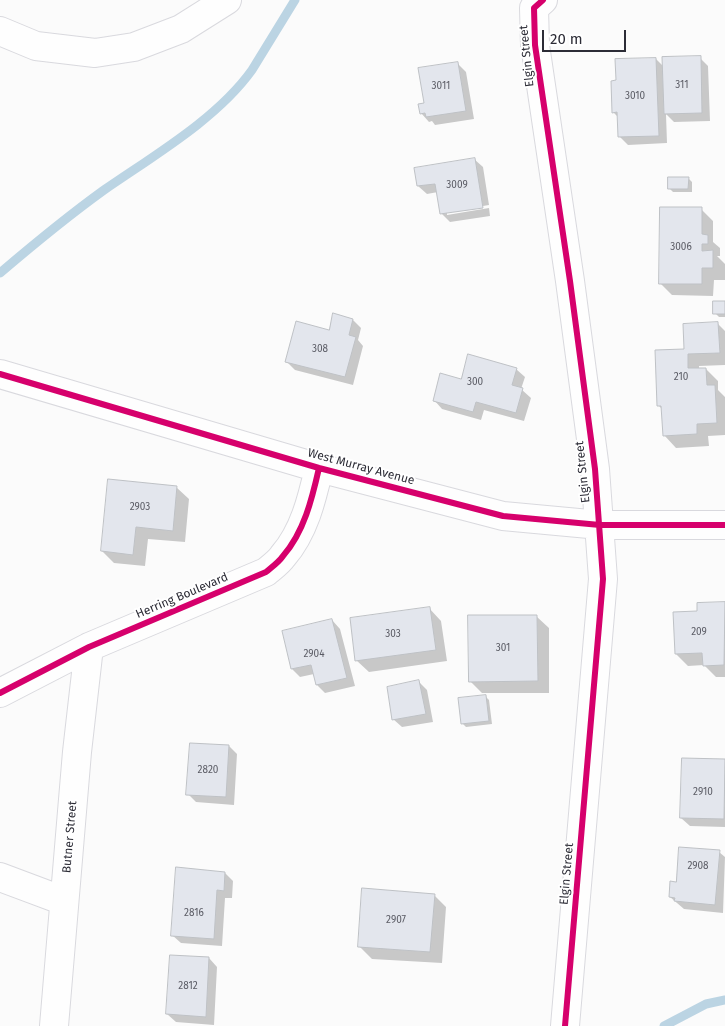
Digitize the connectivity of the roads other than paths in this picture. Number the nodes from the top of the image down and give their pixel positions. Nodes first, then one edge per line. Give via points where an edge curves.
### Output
1 (227, 0) edge
2 (539, 4) edge
3 (0, 31) edge
4 (0, 374) edge
5 (318, 468) junction
6 (725, 524) edge
7 (600, 525) junction
8 (89, 648) junction
9 (0, 693) edge
10 (0, 878) edge
11 (64, 901) junction
12 (54, 1026) edge
13 (565, 1026) edge

1 - 3 street via 181,29 134,47 95,53 36,46
2 - 7 street, Elgin Street via 535,45 570,281
4 - 5 street, West Murray Avenue
5 - 7 street, West Murray Avenue via 503,516
5 - 8 street, Herring Boulevard via 298,535 283,557 266,572
6 - 7 street, West Murray Avenue
7 - 13 street, Elgin Street via 603,579
8 - 9 street, Herring Boulevard
8 - 11 street, Butner Street
10 - 11 street
11 - 12 street, Butner Street

